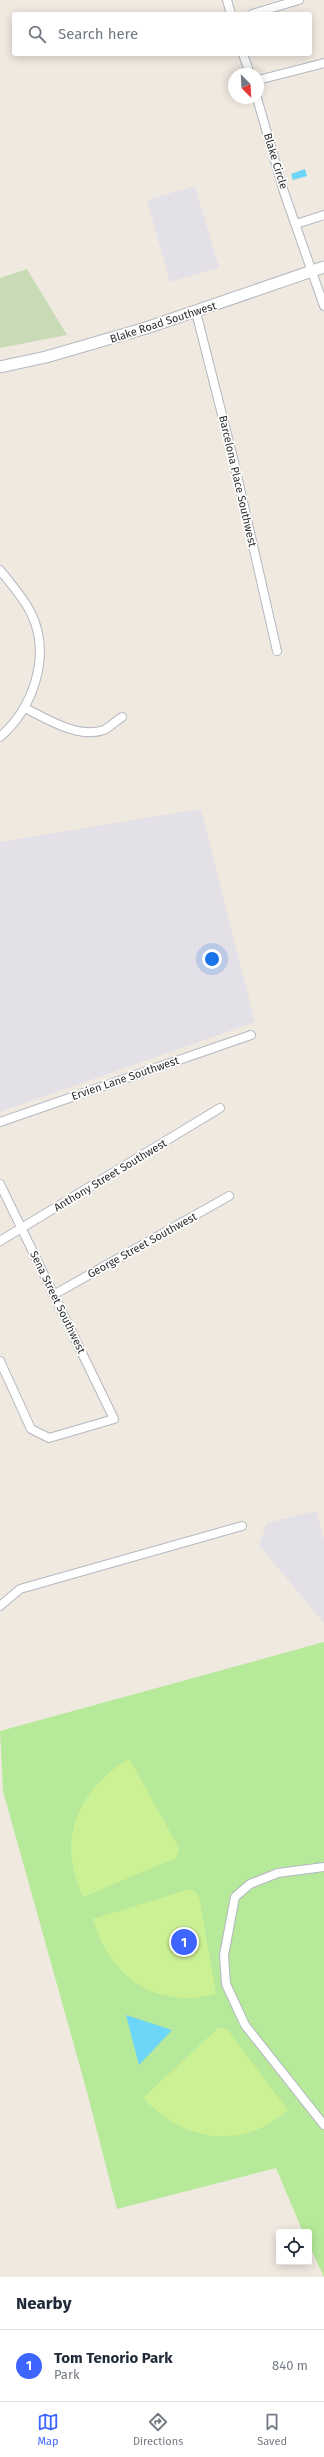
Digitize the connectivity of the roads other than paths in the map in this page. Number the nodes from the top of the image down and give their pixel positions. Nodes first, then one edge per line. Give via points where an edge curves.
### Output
1 (227, 0) edge
2 (299, 0) edge
3 (230, 12) edge
4 (259, 12) edge
5 (245, 56) edge
6 (324, 64) edge
7 (248, 68) edge
8 (264, 79) edge
9 (259, 104) edge
10 (324, 215) edge
11 (296, 224) junction
12 (324, 267) edge
13 (312, 270) junction
14 (324, 306) edge
15 (196, 312) junction
16 (0, 367) edge
17 (0, 570) edge
18 (277, 651) dead end
19 (25, 708) junction
20 (122, 717) dead end
21 (0, 737) edge
22 (251, 1035) dead end
23 (220, 1108) dead end
24 (0, 1122) edge
25 (0, 1184) edge
26 (229, 1196) dead end
27 (21, 1228) junction
28 (0, 1241) edge
29 (55, 1294) junction
30 (0, 1361) edge
31 (242, 1526) dead end
32 (0, 1606) edge
33 (324, 1867) edge
34 (324, 2125) edge

1 - 3 street
2 - 4 street
5 - 7 street
6 - 8 street
9 - 11 street, Blake Circle
10 - 11 street
11 - 13 street, Blake Circle
12 - 13 main road, Blake Road Southwest
13 - 14 street, Blake Circle
13 - 15 main road, Blake Road Southwest
15 - 16 main road, Blake Road Southwest via 96,343
15 - 18 street, Barcelona Place Southwest via 234,462
17 - 19 street via 24,601 37,632 37,676
19 - 20 street via 72,729 88,731 106,729
19 - 21 street via 11,728
22 - 24 street, Ervien Lane Southwest
23 - 27 street, Anthony Street Southwest
25 - 27 street, Sena Street Southwest
26 - 29 street, George Street Southwest
27 - 28 street, Anthony Street Southwest
27 - 29 street, Sena Street Southwest
29 - 30 street, Sena Street Southwest via 114,1419 49,1438 31,1429
31 - 32 street via 20,1589
33 - 34 street via 278,1873 250,1884 235,1897 224,1955 226,1984 245,2025

